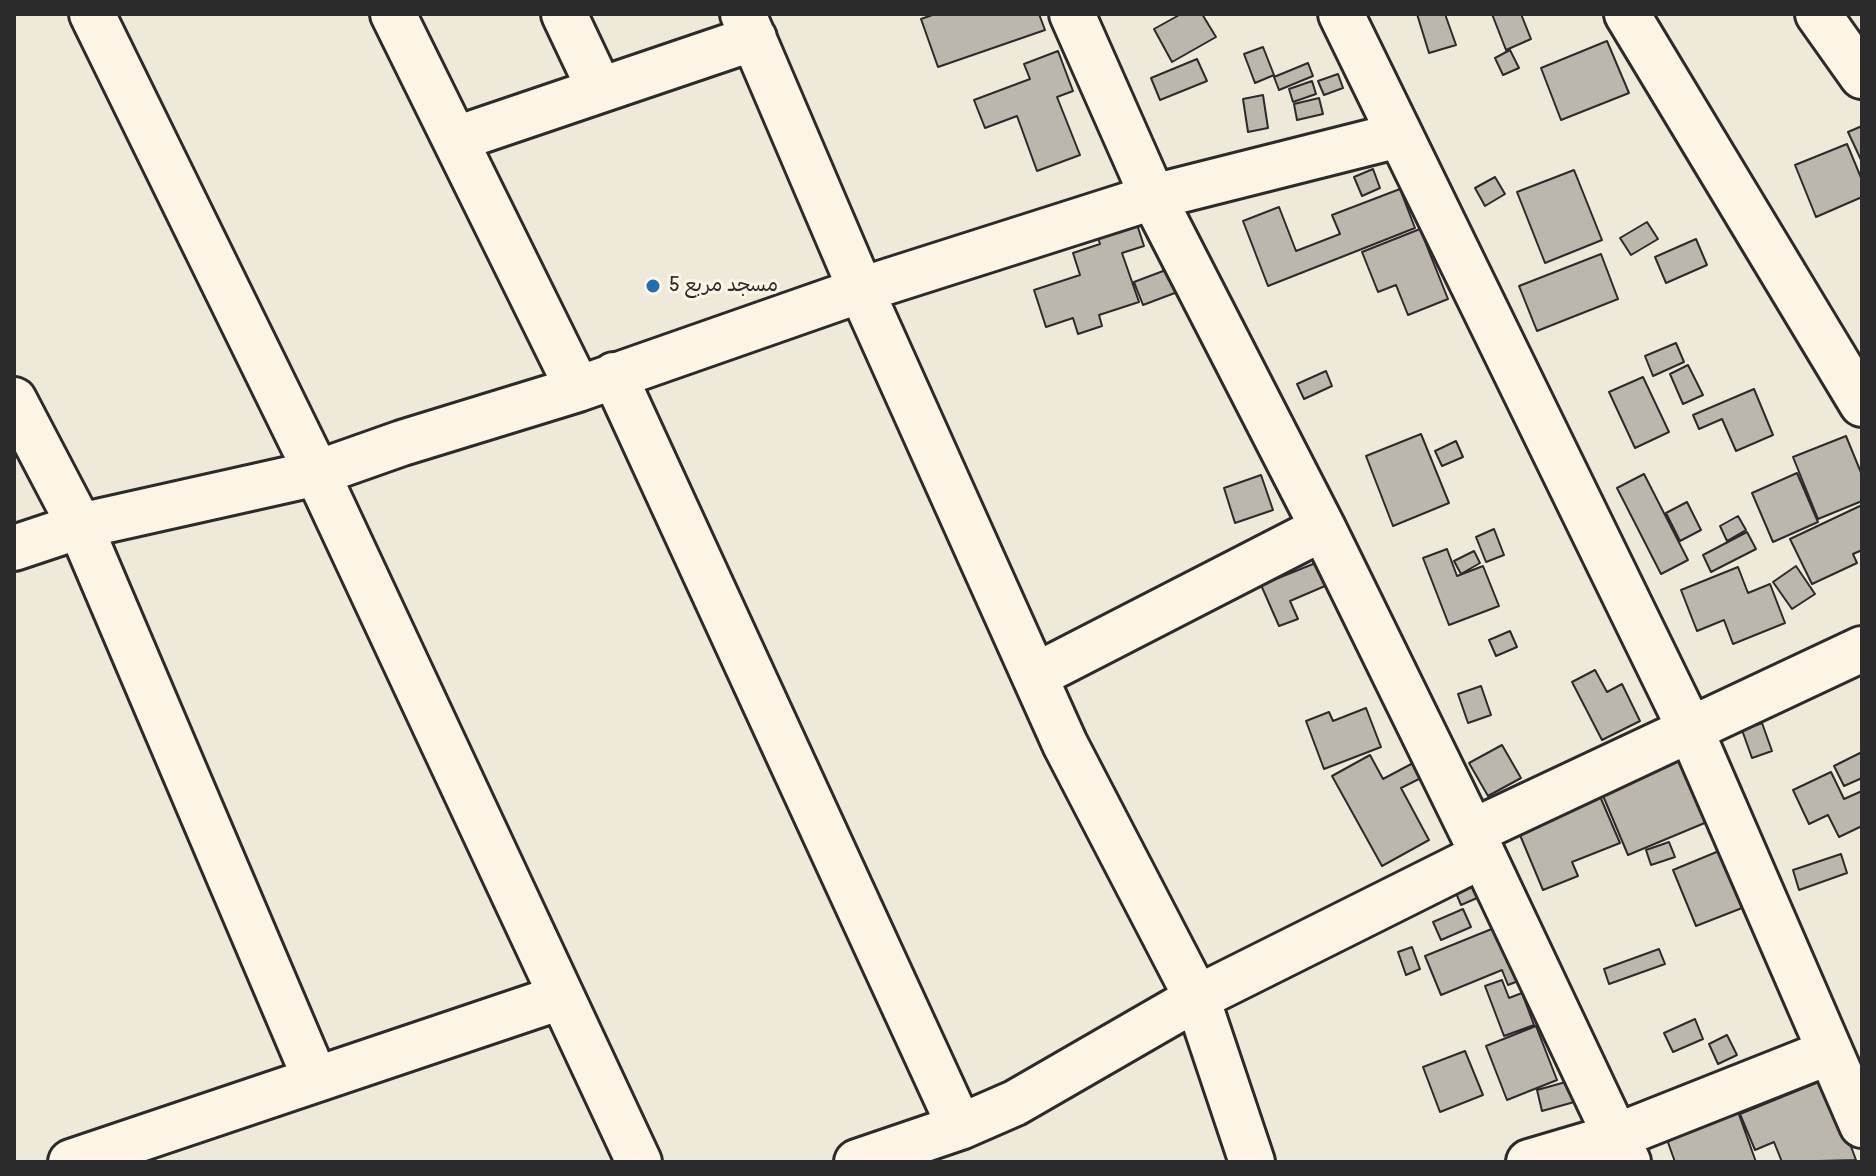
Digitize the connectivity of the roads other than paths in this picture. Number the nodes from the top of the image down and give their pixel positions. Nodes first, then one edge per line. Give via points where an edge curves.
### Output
1 (92, 14) edge
2 (393, 14) edge
3 (564, 14) edge
4 (1072, 14) edge
5 (1341, 14) edge
6 (1627, 14) edge
7 (1818, 14) edge
8 (749, 26) edge
9 (1862, 76) edge
10 (600, 90) junction
11 (1399, 135) junction
12 (456, 139) junction
13 (1153, 197) junction
14 (861, 290) junction
15 (596, 382) junction
16 (14, 400) edge
17 (1862, 404) edge
18 (317, 473) junction
19 (80, 526) junction
20 (1323, 528) junction
21 (14, 548) edge
22 (1862, 649) edge
23 (1035, 676) junction
24 (1691, 731) junction
25 (1478, 844) junction
26 (561, 997) junction
27 (1197, 998) junction
28 (1829, 1052) junction
29 (315, 1078) junction
30 (1862, 1125) edge
31 (960, 1127) junction
32 (1623, 1149) edge
33 (71, 1162) edge
34 (639, 1162) edge
35 (857, 1162) edge
36 (1252, 1162) edge
37 (1529, 1162) edge

1 - 18 street
2 - 12 street
3 - 10 street
4 - 13 street
5 - 11 street
6 - 17 street
7 - 9 street
8 - 10 street
8 - 14 street
10 - 12 street
11 - 13 street
11 - 24 street
12 - 15 street
13 - 14 street
13 - 20 street
14 - 15 street
14 - 23 street
15 - 18 street
15 - 31 street
16 - 19 street
18 - 19 street
18 - 26 street
19 - 21 street
19 - 29 street
20 - 23 street
20 - 25 street
22 - 24 street
23 - 27 street
24 - 25 street
24 - 28 street
25 - 27 street
25 - 32 street
26 - 29 street
26 - 34 street
27 - 31 street via 1015,1103
27 - 36 street
28 - 30 street
28 - 32 street
29 - 33 street
31 - 35 street
32 - 37 street

